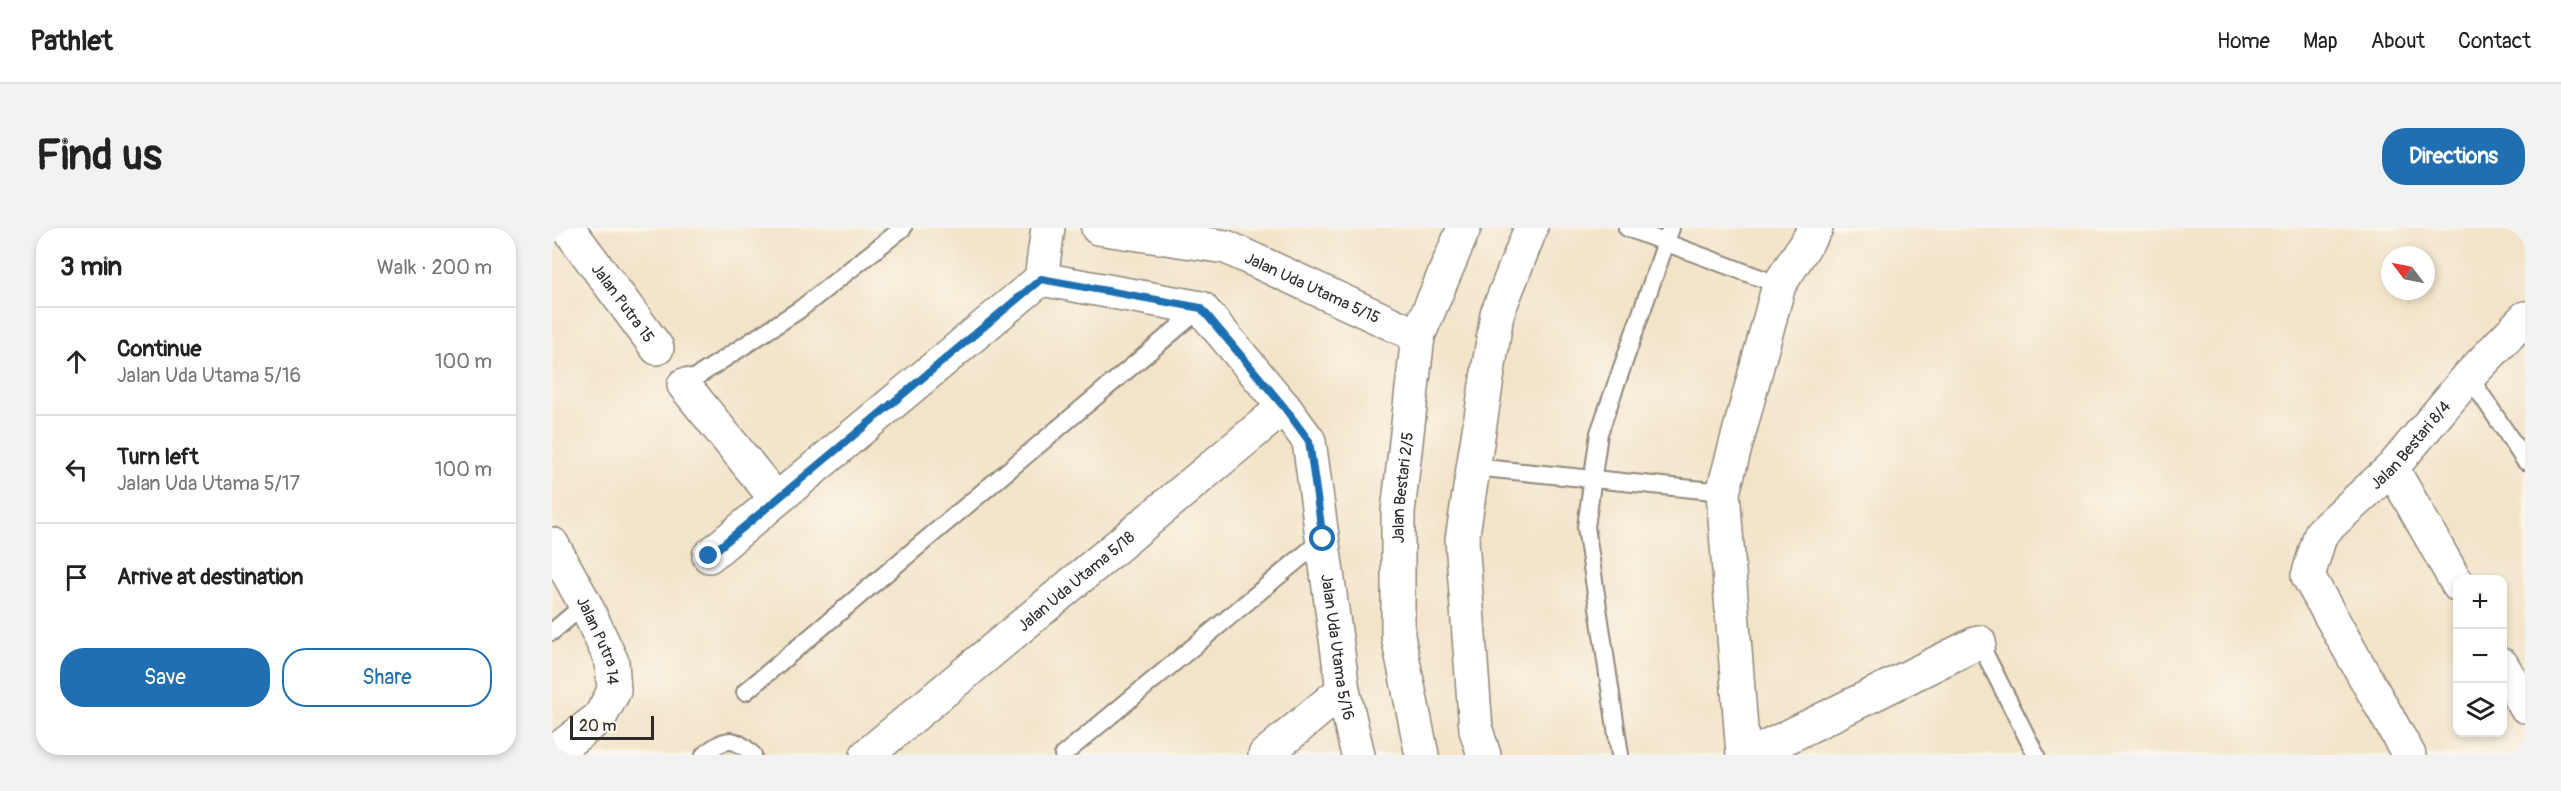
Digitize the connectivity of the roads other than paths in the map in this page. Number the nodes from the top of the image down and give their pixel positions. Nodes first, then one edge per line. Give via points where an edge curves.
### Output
1 (568, 228) edge
2 (903, 228) edge
3 (1048, 228) edge
4 (1098, 228) edge
5 (1464, 228) edge
6 (1531, 228) edge
7 (1627, 228) edge
8 (1816, 228) edge
9 (1669, 235) edge
10 (1041, 279) junction
11 (1779, 285) junction
12 (1201, 308) junction
13 (2525, 318) edge
14 (1418, 336) junction
15 (657, 348) dead end
16 (2469, 376) junction
17 (684, 385) joint
18 (1284, 407) junction
19 (2525, 461) edge
20 (1473, 467) junction
21 (2392, 468) junction
22 (1593, 479) junction
23 (1723, 492) junction
24 (776, 499) junction
25 (1323, 539) junction
26 (552, 544) edge
27 (709, 556) dead end
28 (2453, 578) edge
29 (585, 604) junction
30 (552, 632) edge
31 (1979, 642) joint
32 (2507, 674) edge
33 (1343, 690) junction
34 (745, 692) dead end
35 (2525, 706) edge
36 (552, 754) edge
37 (2034, 754) edge
38 (704, 755) edge
39 (753, 755) edge
40 (867, 755) edge
41 (1063, 755) edge
42 (1265, 755) edge
43 (1358, 755) edge
44 (1422, 755) edge
45 (1484, 755) edge
46 (1620, 755) edge
47 (1743, 755) edge
48 (1751, 755) edge
49 (2409, 755) edge

1 - 15 street, Jalan Putra 15
2 - 17 lane via 799,310
3 - 10 street
4 - 14 street, Jalan Uda Utama 5/15 via 1226,247
5 - 14 street, Jalan Bestari 2/5
6 - 20 street via 1497,314
7 - 9 lane
8 - 11 street
9 - 11 lane
9 - 22 lane via 1599,434
10 - 12 street
10 - 24 street
11 - 23 street
12 - 18 street, Jalan Uda Utama 5/16
12 - 34 lane
13 - 16 street, Jalan Bestari 8/4
14 - 44 street, Jalan Bestari 2/5 via 1398,512 1398,636
16 - 19 lane
16 - 21 street, Jalan Bestari 8/4
17 - 24 street
18 - 25 street, Jalan Uda Utama 5/16 via 1309,441
18 - 40 street, Jalan Uda Utama 5/18
20 - 22 lane
20 - 45 street via 1461,540 1476,730
21 - 28 street
21 - 49 street, Jalan Bestari 8/4 via 2321,533 2308,576
22 - 23 lane
22 - 46 lane via 1586,527
23 - 47 street
24 - 27 street
25 - 33 street, Jalan Uda Utama 5/16
25 - 41 lane
26 - 29 street, Jalan Putra 14
29 - 30 lane
29 - 36 street, Jalan Putra 14 via 612,662 614,691 600,717
31 - 37 lane
31 - 48 street
32 - 35 street
33 - 42 street
33 - 43 street, Jalan Uda Utama 5/16
38 - 39 lane via 723,741 731,740

